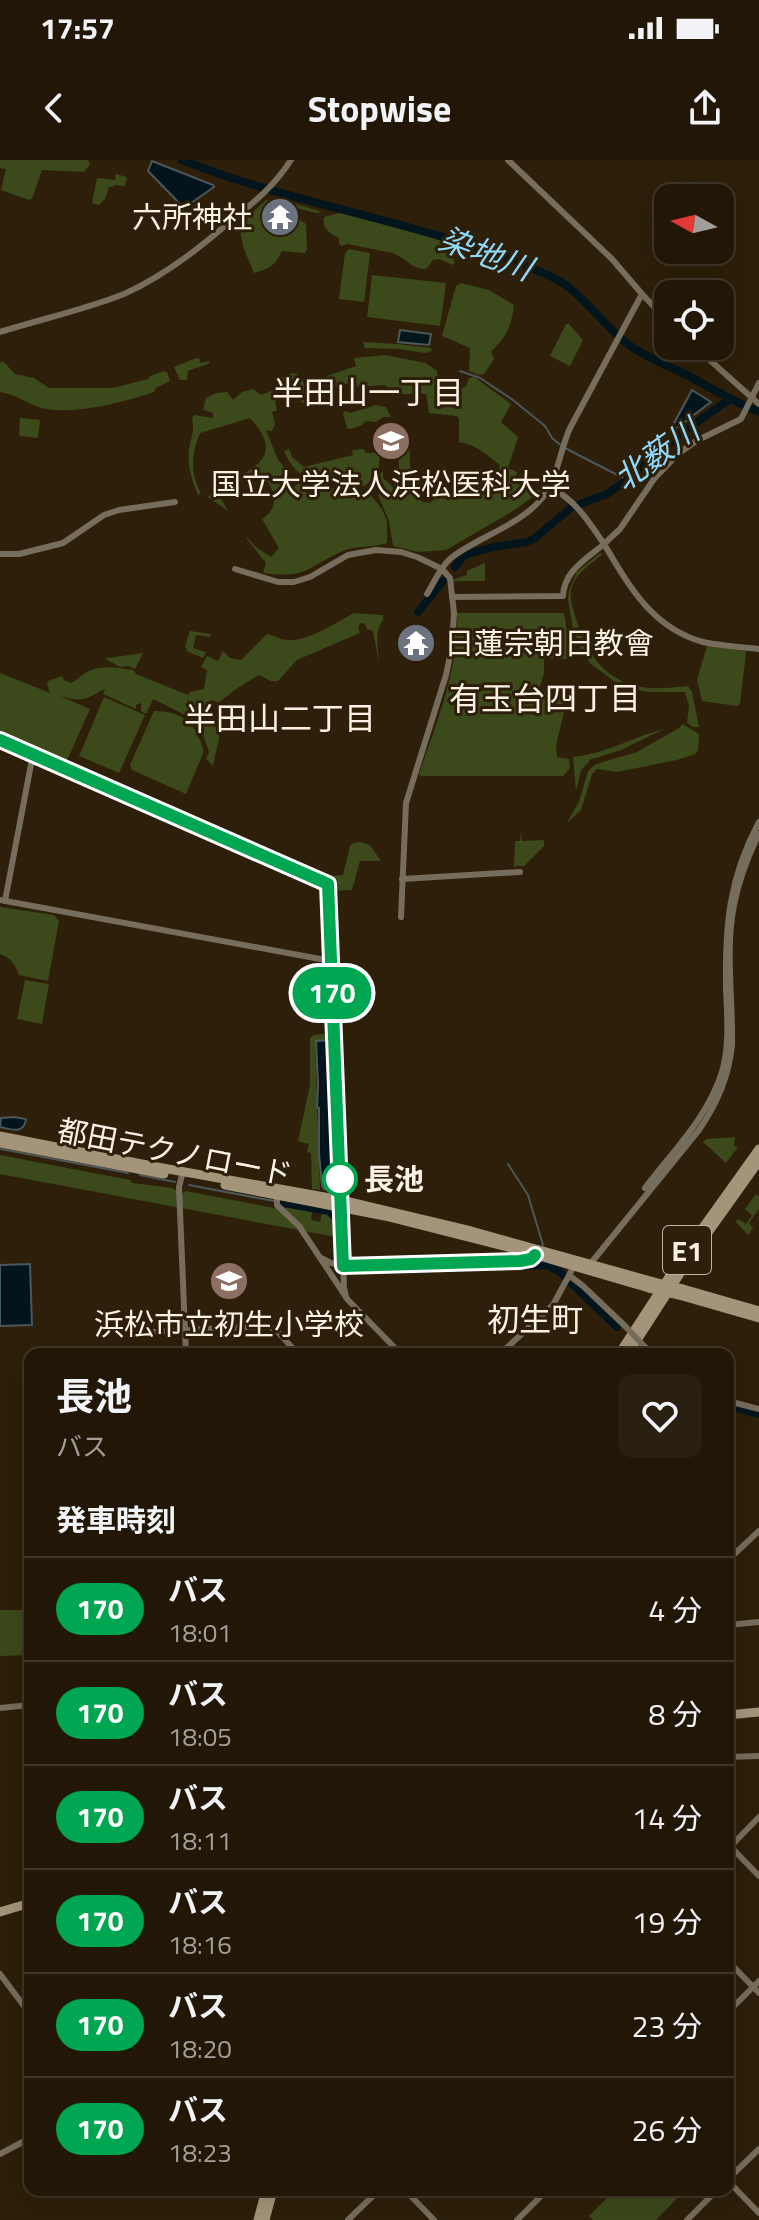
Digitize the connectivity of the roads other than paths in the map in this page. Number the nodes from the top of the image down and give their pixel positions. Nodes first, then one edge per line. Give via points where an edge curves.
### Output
1 (291, 160) edge
2 (508, 160) edge
3 (642, 294) junction
4 (654, 307) edge
5 (0, 332) edge
6 (709, 360) edge
7 (759, 383) edge
8 (754, 403) edge
9 (549, 486) junction
10 (175, 502) dead end
11 (604, 544) junction
12 (0, 554) edge
13 (235, 569) dead end
14 (446, 574) junction
15 (427, 594) dead end
16 (452, 597) junction
17 (759, 649) edge
18 (0, 740) edge
19 (33, 754) junction
20 (759, 822) edge
21 (759, 834) edge
22 (520, 872) dead end
23 (402, 879) junction
24 (3, 900) edge
25 (401, 917) dead end
26 (331, 961) junction
27 (0, 1136) edge
28 (0, 1143) edge
29 (759, 1149) edge
30 (759, 1161) edge
31 (182, 1174) junction
32 (645, 1188) dead end
33 (277, 1199) junction
34 (341, 1203) junction
35 (535, 1255) junction
36 (321, 1258) junction
37 (591, 1263) junction
38 (575, 1266) junction
39 (342, 1268) junction
40 (569, 1278) junction
41 (652, 1285) junction
42 (681, 1292) junction
43 (346, 1297) junction
44 (759, 1311) edge
45 (759, 1318) edge
46 (185, 1330) junction
47 (131, 1333) dead end
48 (186, 1348) edge
49 (293, 1348) edge
50 (393, 1348) edge
51 (506, 1348) edge
52 (623, 1348) edge
53 (632, 1348) edge
54 (646, 1348) edge
55 (734, 1403) edge
56 (759, 1409) edge
57 (759, 1531) edge
58 (734, 1554) edge
59 (759, 1622) edge
60 (734, 1624) edge
61 (24, 1706) edge
62 (0, 1708) edge
63 (759, 1712) edge
64 (734, 1714) edge
65 (759, 1756) edge
66 (734, 1757) edge
67 (759, 1817) edge
68 (734, 1841) edge
69 (734, 1851) edge
70 (759, 1876) edge
71 (24, 1905) edge
72 (0, 1912) edge
73 (734, 1966) edge
74 (0, 1974) edge
75 (757, 1987) edge
76 (24, 2006) edge
77 (734, 2007) edge
78 (24, 2141) edge
79 (759, 2149) edge
80 (0, 2154) edge
81 (734, 2174) edge
82 (734, 2186) edge
83 (264, 2196) edge
84 (271, 2196) edge
85 (373, 2196) edge
86 (411, 2196) edge
87 (541, 2196) edge
88 (711, 2196) edge
89 (759, 2213) edge
90 (258, 2220) edge
91 (265, 2220) edge
92 (348, 2220) edge
93 (434, 2220) edge
94 (517, 2220) edge
95 (687, 2220) edge

1 - 5 street via 272,186 182,261 90,306
2 - 3 street
3 - 4 street
3 - 9 street via 562,446
6 - 8 street
7 - 8 street
8 - 11 street via 738,422 678,454
9 - 11 street via 577,505
9 - 14 street via 530,508 449,559
10 - 12 street via 119,510 63,543
11 - 16 street via 569,575 563,596
11 - 17 street via 640,601 663,622 704,642
13 - 14 street via 294,582 348,555 376,550 417,557
14 - 15 street
14 - 16 street
16 - 23 street via 451,656 406,803
18 - 19 street
19 - 24 street
19 - 26 street via 327,882
20 - 32 street via 739,864 728,908 726,1045 720,1078 704,1112
21 - 37 street via 734,907 732,1045 722,1090 699,1130
22 - 23 street
23 - 25 street
24 - 26 street
26 - 34 street
27 - 31 highway, 都田テクノロード
28 - 31 highway, 都田テクノロード
29 - 52 highway, E1
30 - 53 highway, E1
31 - 33 highway, 都田テクノロード
31 - 34 highway, 都田テクノロード
31 - 46 street
33 - 34 highway, 都田テクノロード
33 - 36 street
34 - 35 highway, 都田テクノロード
34 - 37 highway, 都田テクノロード via 442,1223
34 - 39 street
35 - 38 highway, 都田テクノロード
35 - 39 street via 520,1261
36 - 39 street
36 - 43 street
37 - 41 highway, 都田テクノロード
38 - 40 street
38 - 41 highway, 都田テクノロード
39 - 43 street
40 - 51 street via 553,1305
40 - 54 street, bridge
41 - 42 highway, 都田テクノロード, bridge
42 - 44 highway, 都田テクノロード
42 - 45 highway, 都田テクノロード
43 - 50 street
46 - 47 street
46 - 48 street
46 - 49 street via 268,1326
55 - 56 street
57 - 58 street
59 - 60 street
61 - 62 street
63 - 64 highway
65 - 66 street
67 - 68 street
69 - 70 street
71 - 72 highway
73 - 75 street
74 - 76 street
75 - 77 street
78 - 80 street
79 - 81 street
82 - 89 street
83 - 90 highway
84 - 91 highway
85 - 92 street
86 - 93 street
87 - 94 street
88 - 95 street

